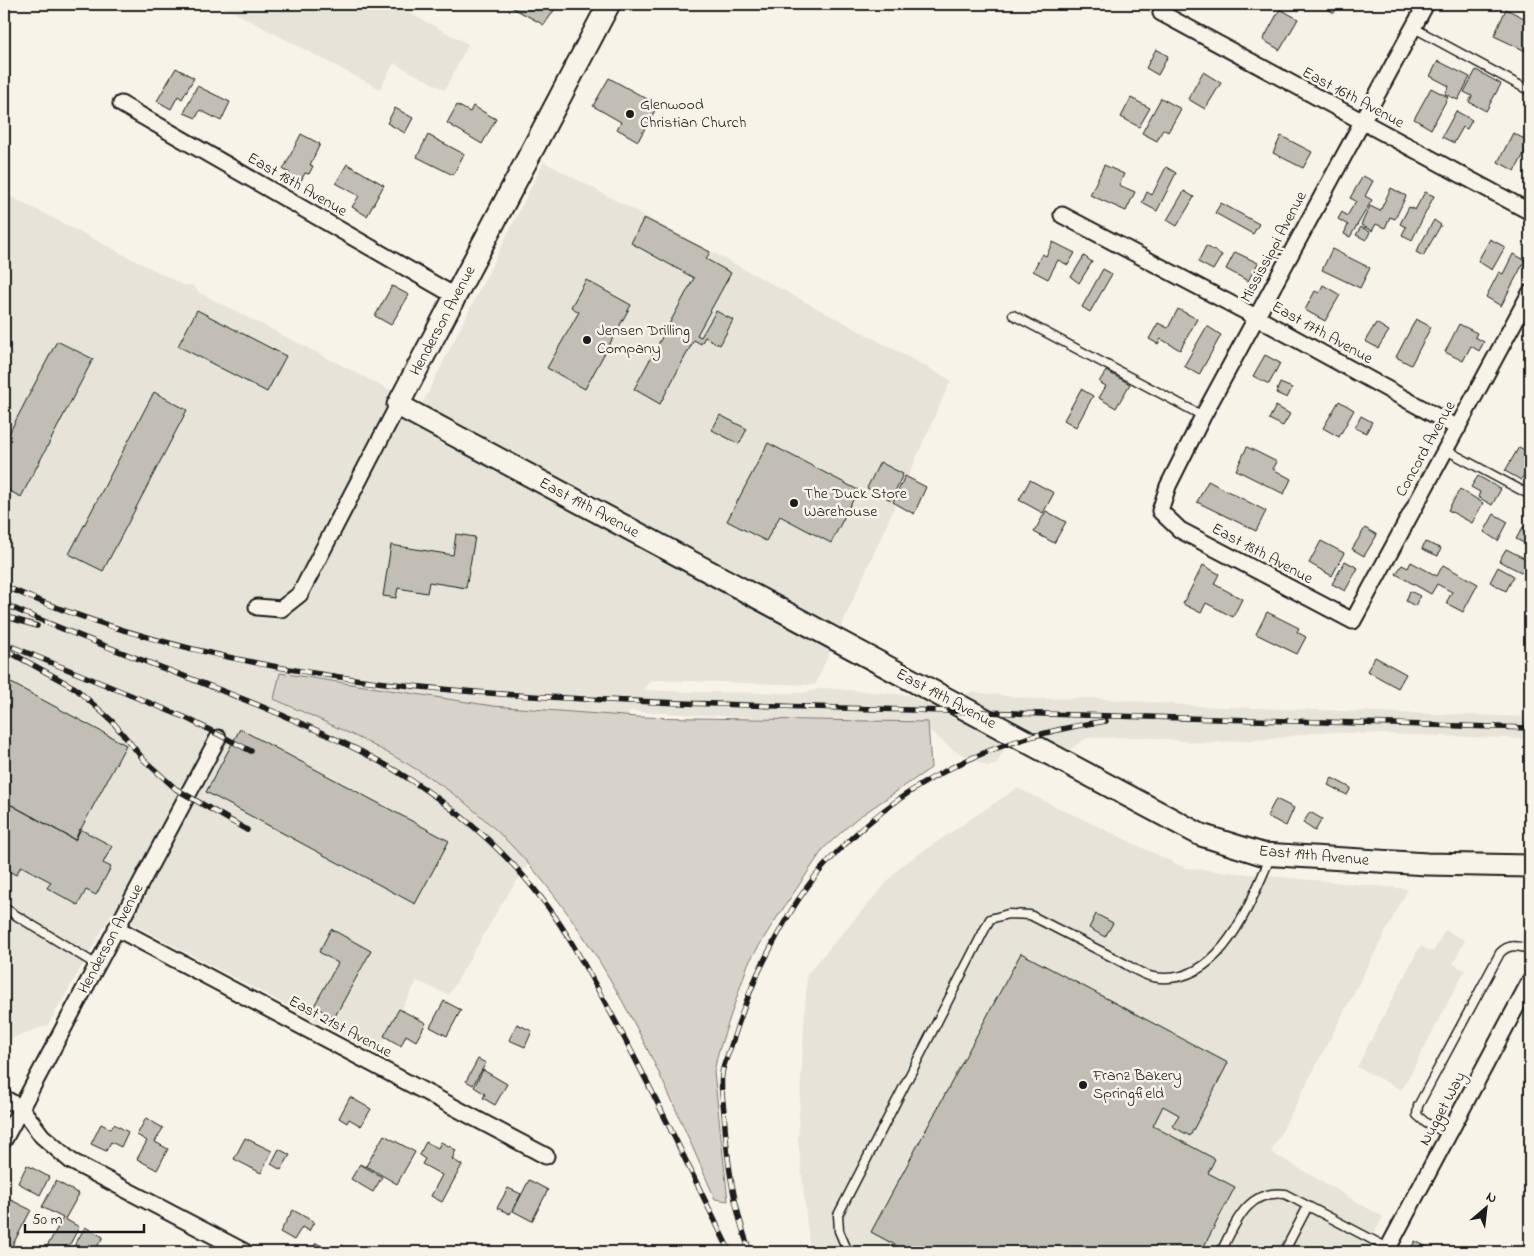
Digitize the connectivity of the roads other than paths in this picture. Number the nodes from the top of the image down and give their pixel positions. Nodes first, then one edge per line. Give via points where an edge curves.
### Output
1 (609, 4) edge
2 (1426, 4) edge
3 (1161, 13) dead end
4 (1414, 28) junction
5 (1530, 90) edge
6 (121, 104) dead end
7 (1361, 123) junction
8 (1530, 212) edge
9 (1062, 215) dead end
10 (1530, 293) edge
11 (455, 296) junction
12 (1013, 315) dead end
13 (1256, 317) junction
14 (398, 405) junction
15 (1203, 416) junction
16 (1458, 428) junction
17 (1446, 450) junction
18 (1530, 495) edge
19 (1160, 511) joint
20 (257, 607) dead end
21 (1352, 621) joint
22 (218, 738) dead end
23 (1271, 854) junction
24 (1530, 866) edge
25 (4, 908) edge
26 (116, 928) junction
27 (1530, 949) edge
28 (97, 965) junction
29 (1530, 982) edge
30 (4, 1098) edge
31 (21, 1108) junction
32 (1449, 1134) junction
33 (4, 1140) edge
34 (546, 1156) dead end
35 (1308, 1206) junction
36 (1387, 1250) edge
37 (245, 1252) edge
38 (848, 1252) edge
39 (1220, 1252) edge
40 (1284, 1252) edge

1 - 11 street, Henderson Avenue
2 - 4 street, Mississippi Avenue
3 - 7 street, East 16th Avenue
4 - 5 lane
4 - 7 street, Mississippi Avenue
6 - 11 street, East 18th Avenue
7 - 8 street, East 16th Avenue
7 - 13 street, Mississippi Avenue
9 - 13 street, East 17th Avenue
10 - 16 street, Concord Avenue
11 - 14 street, Henderson Avenue
12 - 15 lane
13 - 15 street, Mississippi Avenue
13 - 16 street, East 17th Avenue
14 - 20 street, Henderson Avenue via 300,594 281,609
14 - 23 street, East 19th Avenue via 1187,828 1237,848
15 - 19 street, Mississippi Avenue via 1168,486
16 - 17 street, Concord Avenue
17 - 18 lane
17 - 21 street, Concord Avenue
19 - 21 street, East 18th Avenue via 1180,530
22 - 26 street, Henderson Avenue
23 - 24 street, East 19th Avenue via 1427,864
23 - 38 lane via 1246,912 1225,947 1211,960 1177,978 1151,977 1030,915 1008,914 990,919 838,1215 839,1232
25 - 28 lane
26 - 28 street, Henderson Avenue
26 - 34 street, East 21st Avenue
27 - 32 lane via 1513,945 1500,953 1418,1106 1418,1115 1426,1123
28 - 31 street, Henderson Avenue
29 - 32 street, Nugget Way
30 - 31 street
31 - 33 street, Henderson Avenue
31 - 37 street via 42,1136 71,1161
32 - 36 street, Nugget Way
35 - 36 lane
35 - 39 lane via 1285,1194 1271,1192 1256,1198 1238,1218
35 - 40 lane

